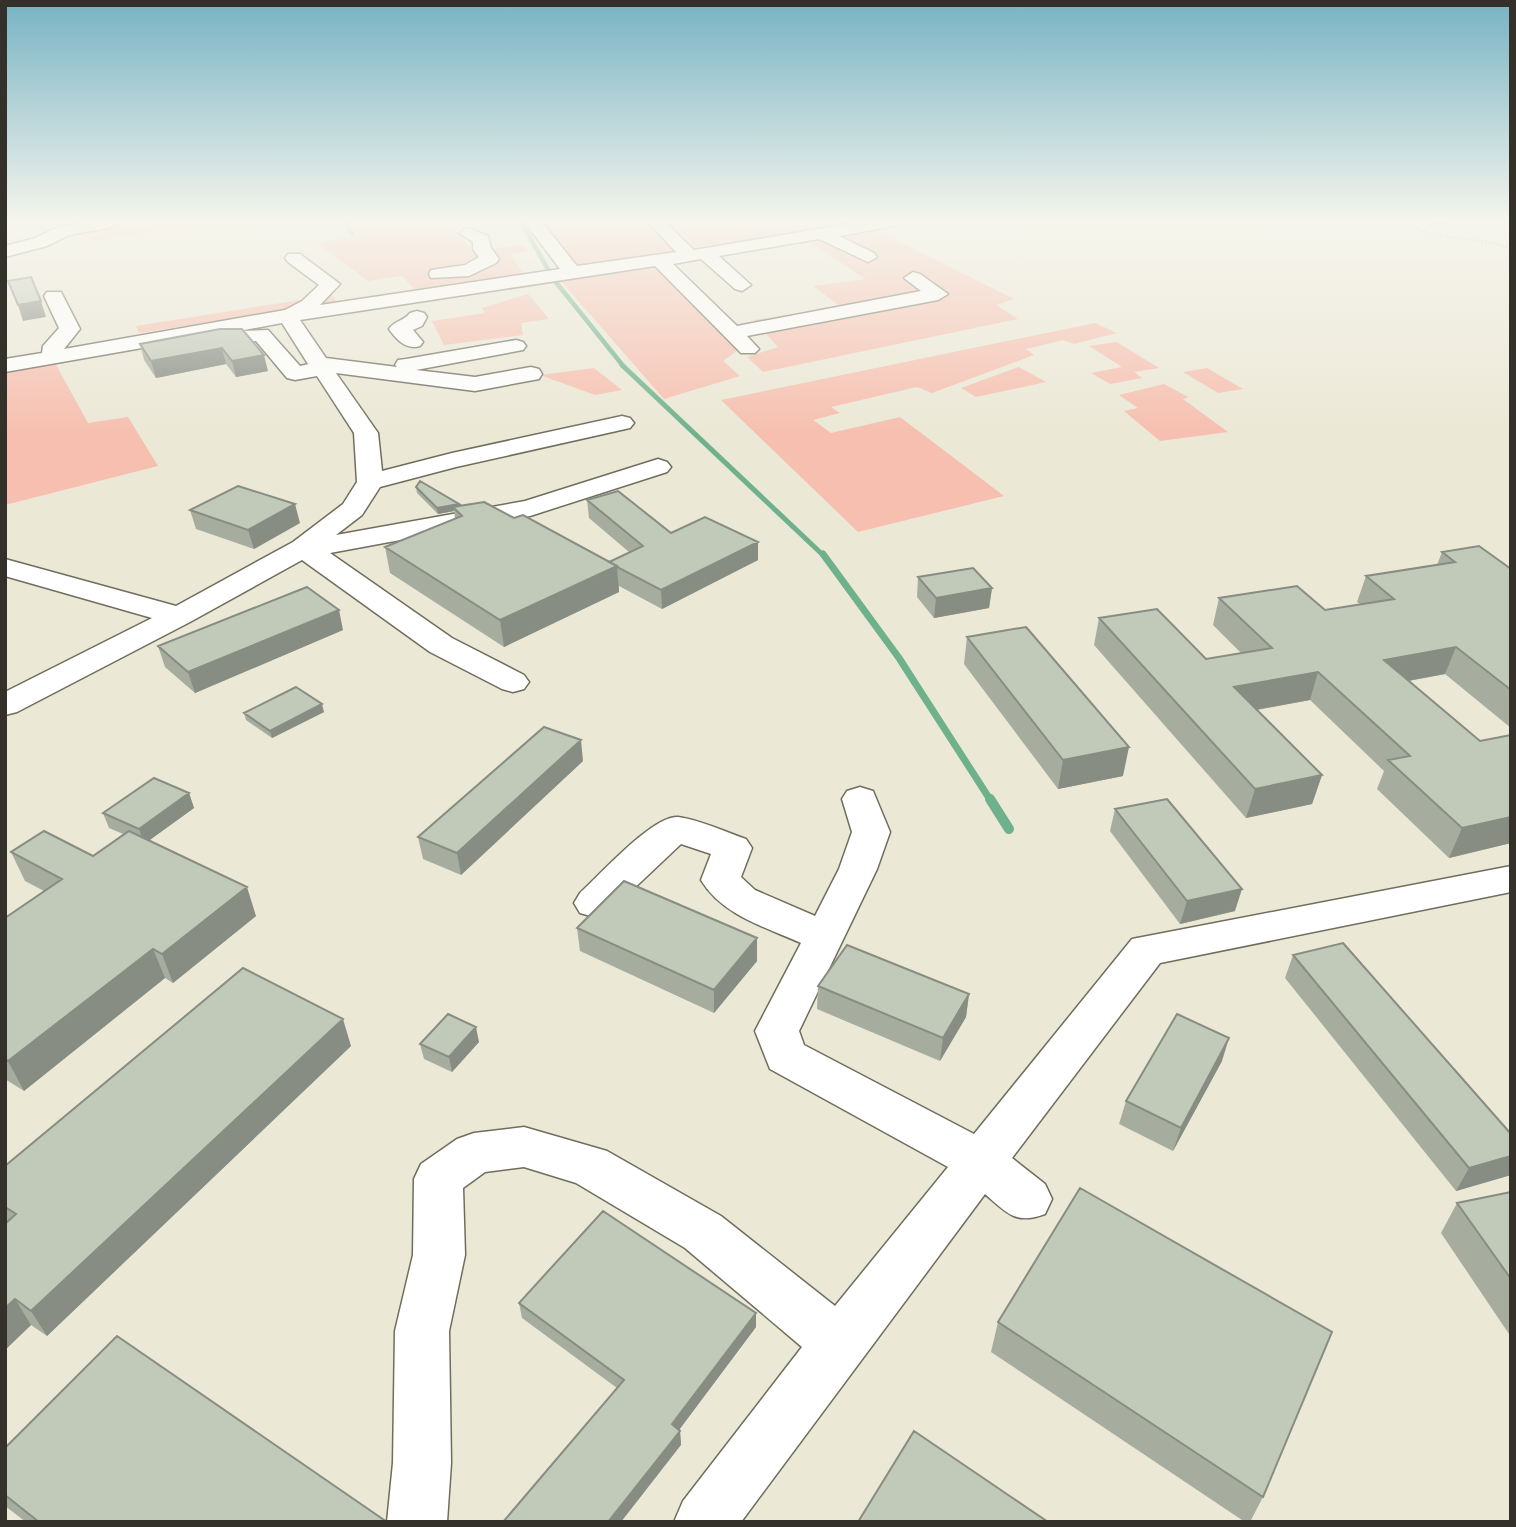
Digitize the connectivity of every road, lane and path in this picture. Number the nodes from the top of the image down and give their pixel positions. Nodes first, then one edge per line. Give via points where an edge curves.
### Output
1 (322, 291) edge
2 (352, 291) edge
3 (463, 291) edge
4 (490, 291) edge
5 (690, 291) edge
6 (935, 291) edge
7 (54, 296) dead end
8 (390, 301) junction
9 (298, 310) junction
10 (417, 317) junction
11 (732, 333) junction
12 (414, 342) dead end
13 (118, 346) junction
14 (516, 346) dead end
15 (749, 350) dead end
16 (53, 358) junction
17 (5, 366) edge
18 (321, 366) junction
19 (371, 371) junction
20 (531, 374) dead end
21 (622, 423) dead end
22 (658, 467) dead end
23 (370, 482) junction
24 (303, 548) junction
25 (7, 570) edge
26 (179, 616) junction
27 (513, 682) dead end
28 (5, 705) edge
29 (860, 799) dead end
30 (1511, 879) edge
31 (594, 903) dead end
32 (823, 936) junction
33 (981, 1161) junction
34 (1027, 1199) dead end
35 (839, 1343) junction
36 (417, 1522) edge
37 (704, 1522) edge

1 - 9 street
2 - 9 street
3 - 8 street
4 - 10 street via 496,299
5 - 11 street
6 - 11 street
7 - 16 street via 70,329 53,346
8 - 9 street
8 - 10 street
9 - 13 street
9 - 18 street
10 - 12 street via 399,329
11 - 15 street
13 - 16 street
13 - 18 street via 124,356 261,334 295,373
14 - 19 street
16 - 17 street
18 - 19 street
18 - 23 street via 366,433
19 - 20 street via 475,384
21 - 23 street
22 - 24 street via 530,508
23 - 24 street via 353,509
24 - 26 street
24 - 27 street via 441,646
25 - 26 street
26 - 28 street
29 - 32 street via 871,832 858,869
30 - 33 street via 1146,950
31 - 32 street via 676,829 733,848 720,880 741,900
32 - 33 street via 777,1031 786,1056
33 - 34 street
33 - 35 street
35 - 36 street via 703,1232 590,1166 524,1147 474,1153 438,1179 439,1255 422,1331
35 - 37 street

